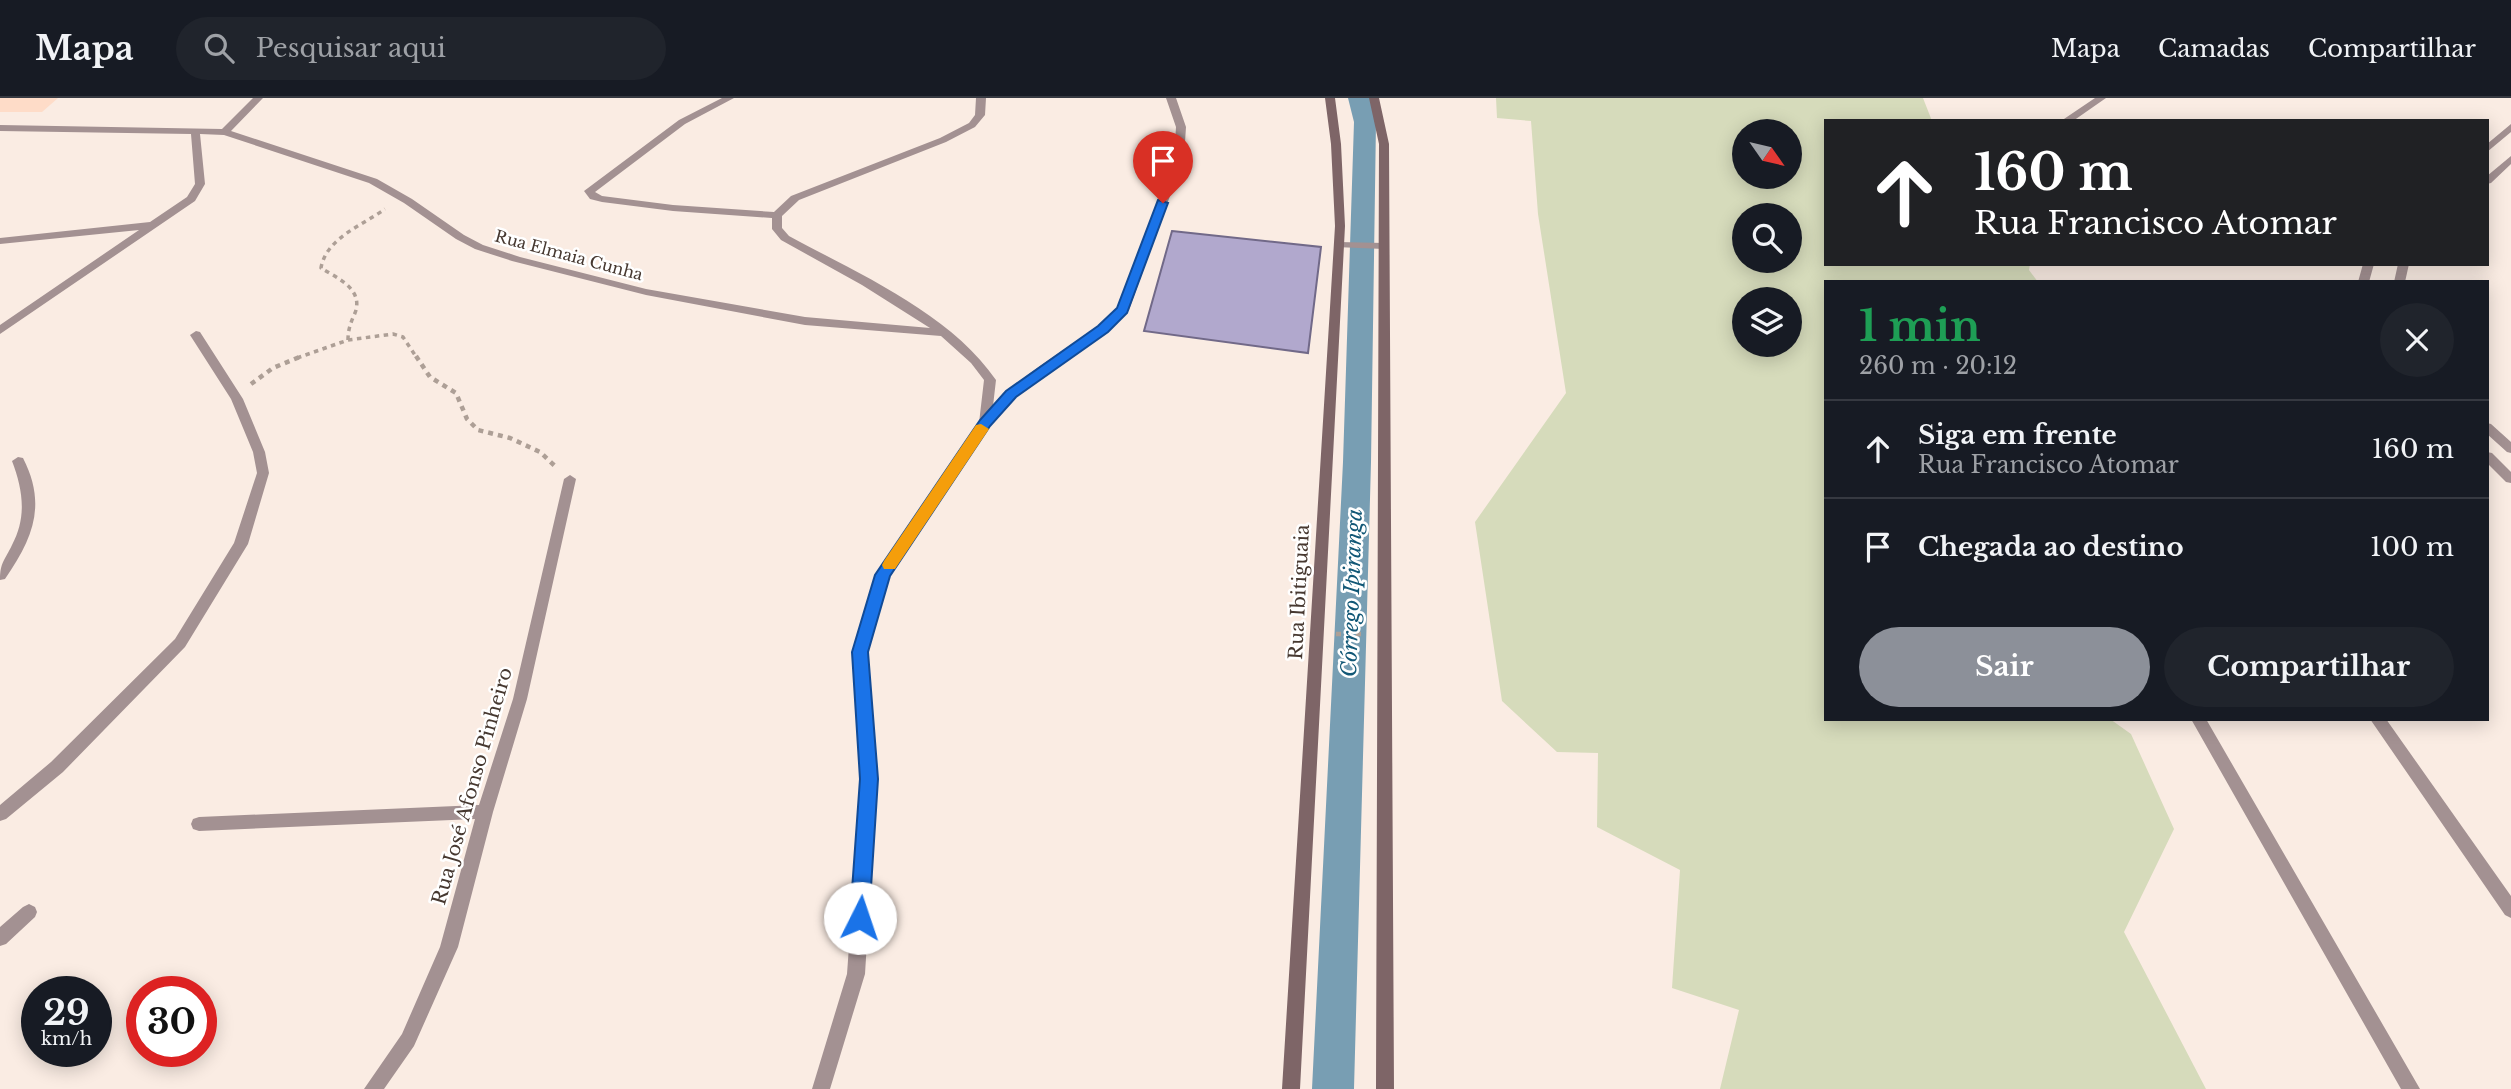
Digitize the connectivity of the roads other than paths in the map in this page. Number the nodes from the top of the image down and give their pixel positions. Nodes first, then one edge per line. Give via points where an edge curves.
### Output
1 (258, 98) edge
2 (729, 98) edge
3 (981, 98) edge
4 (1171, 98) edge
5 (1330, 98) edge
6 (1374, 98) edge
7 (2101, 98) edge
8 (2069, 119) edge
9 (2511, 127) edge
10 (0, 128) edge
11 (195, 130) junction
12 (225, 132) junction
13 (2489, 147) edge
14 (2511, 159) edge
15 (2489, 179) edge
16 (777, 215) junction
17 (154, 225) junction
18 (0, 241) edge
19 (1342, 245) junction
20 (1380, 246) junction
21 (0, 330) edge
22 (944, 334) junction
23 (196, 335) dead end
24 (985, 423) junction
25 (2489, 430) edge
26 (2511, 449) edge
27 (2489, 458) edge
28 (18, 461) dead end
29 (570, 479) road end
30 (2511, 479) edge
31 (0, 575) edge
32 (2199, 721) edge
33 (2378, 721) edge
34 (485, 812) junction
35 (0, 814) edge
36 (200, 824) dead end
37 (2511, 910) edge
38 (29, 912) dead end
39 (0, 938) edge
40 (373, 1089) edge
41 (821, 1089) edge
42 (1291, 1089) edge
43 (1385, 1089) edge
44 (2411, 1089) edge

1 - 12 street
2 - 16 street via 682,122 589,191 602,199 661,207
3 - 16 street via 980,115 972,125 814,189 795,198
4 - 24 street via 1184,138 1182,148 1123,310 1011,394
5 - 19 main road, Rua Ibitiguaia
6 - 20 main road via 1384,144
7 - 8 street
9 - 13 street
10 - 11 street, Rua Elmaia Cunha
11 - 12 street, Rua Elmaia Cunha
11 - 17 street via 200,184 191,199
12 - 22 street, Rua Elmaia Cunha via 355,174 397,195 460,237 516,259 646,292 806,321
14 - 15 street
16 - 22 street via 777,229 785,238 888,296
17 - 18 street
17 - 21 street
19 - 20 street
19 - 42 main road, Rua Ibitiguaia
20 - 43 main road
22 - 24 street via 971,354 990,380
23 - 35 street via 237,398 259,452 262,473 241,544 180,643 57,767
24 - 41 street via 883,575 860,652 869,779 856,974
25 - 26 street
27 - 30 street
28 - 31 street via 29,486 30,509 25,537
29 - 34 street, Rua José Afonso Pinheiro via 520,699
32 - 44 street
33 - 37 street
34 - 36 street
34 - 40 street, Rua José Afonso Pinheiro via 449,947 408,1040
38 - 39 street

